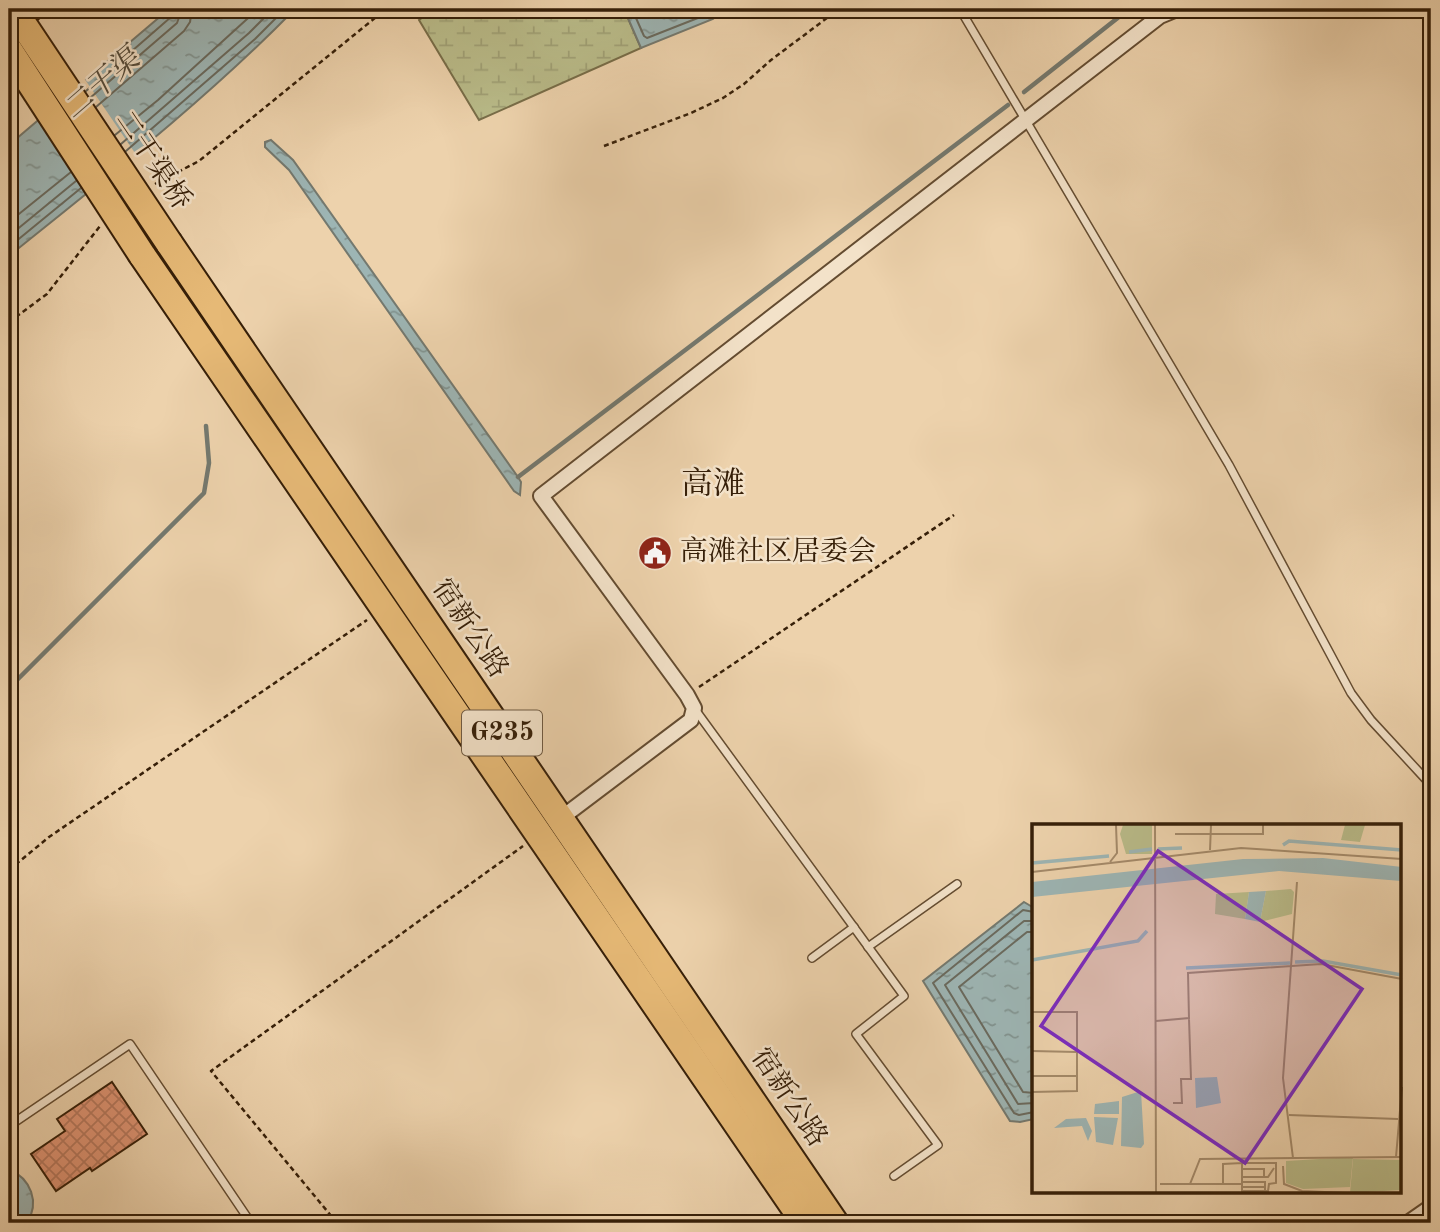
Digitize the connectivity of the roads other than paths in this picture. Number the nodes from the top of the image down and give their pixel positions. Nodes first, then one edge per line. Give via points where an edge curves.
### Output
1 (13, 9) edge
2 (34, 9) edge
3 (960, 9) edge
4 (1177, 9) edge
5 (9, 32) edge
6 (9, 50) edge
7 (1027, 120) junction
8 (169, 243) joint
9 (142, 255) joint
10 (691, 701) junction
11 (1431, 785) edge
12 (550, 826) junction
13 (957, 884) dead end
14 (854, 927) junction
15 (869, 947) junction
16 (811, 958) dead end
17 (9, 1126) edge
18 (894, 1176) dead end
19 (1431, 1208) edge
20 (251, 1223) edge
21 (805, 1223) edge
22 (835, 1223) edge
23 (1408, 1223) edge

1 - 8 highway, 二干渠桥 / G235, bridge
2 - 5 main road
3 - 7 lane
4 - 7 street via 1160,16
6 - 9 highway, 二干渠桥 / G235, bridge
7 - 10 street via 541,496
7 - 11 lane via 1229,465 1351,693
8 - 12 highway, 宿新公路 / G235
9 - 12 highway, 宿新公路 / G235 via 384,608
10 - 12 street via 691,720
10 - 14 lane
12 - 21 highway, 宿新公路 / G235
12 - 22 highway, 宿新公路 / G235
13 - 15 lane
14 - 15 lane
14 - 16 lane
15 - 18 lane via 904,996 856,1034 938,1146
17 - 20 lane via 130,1044
19 - 23 street

